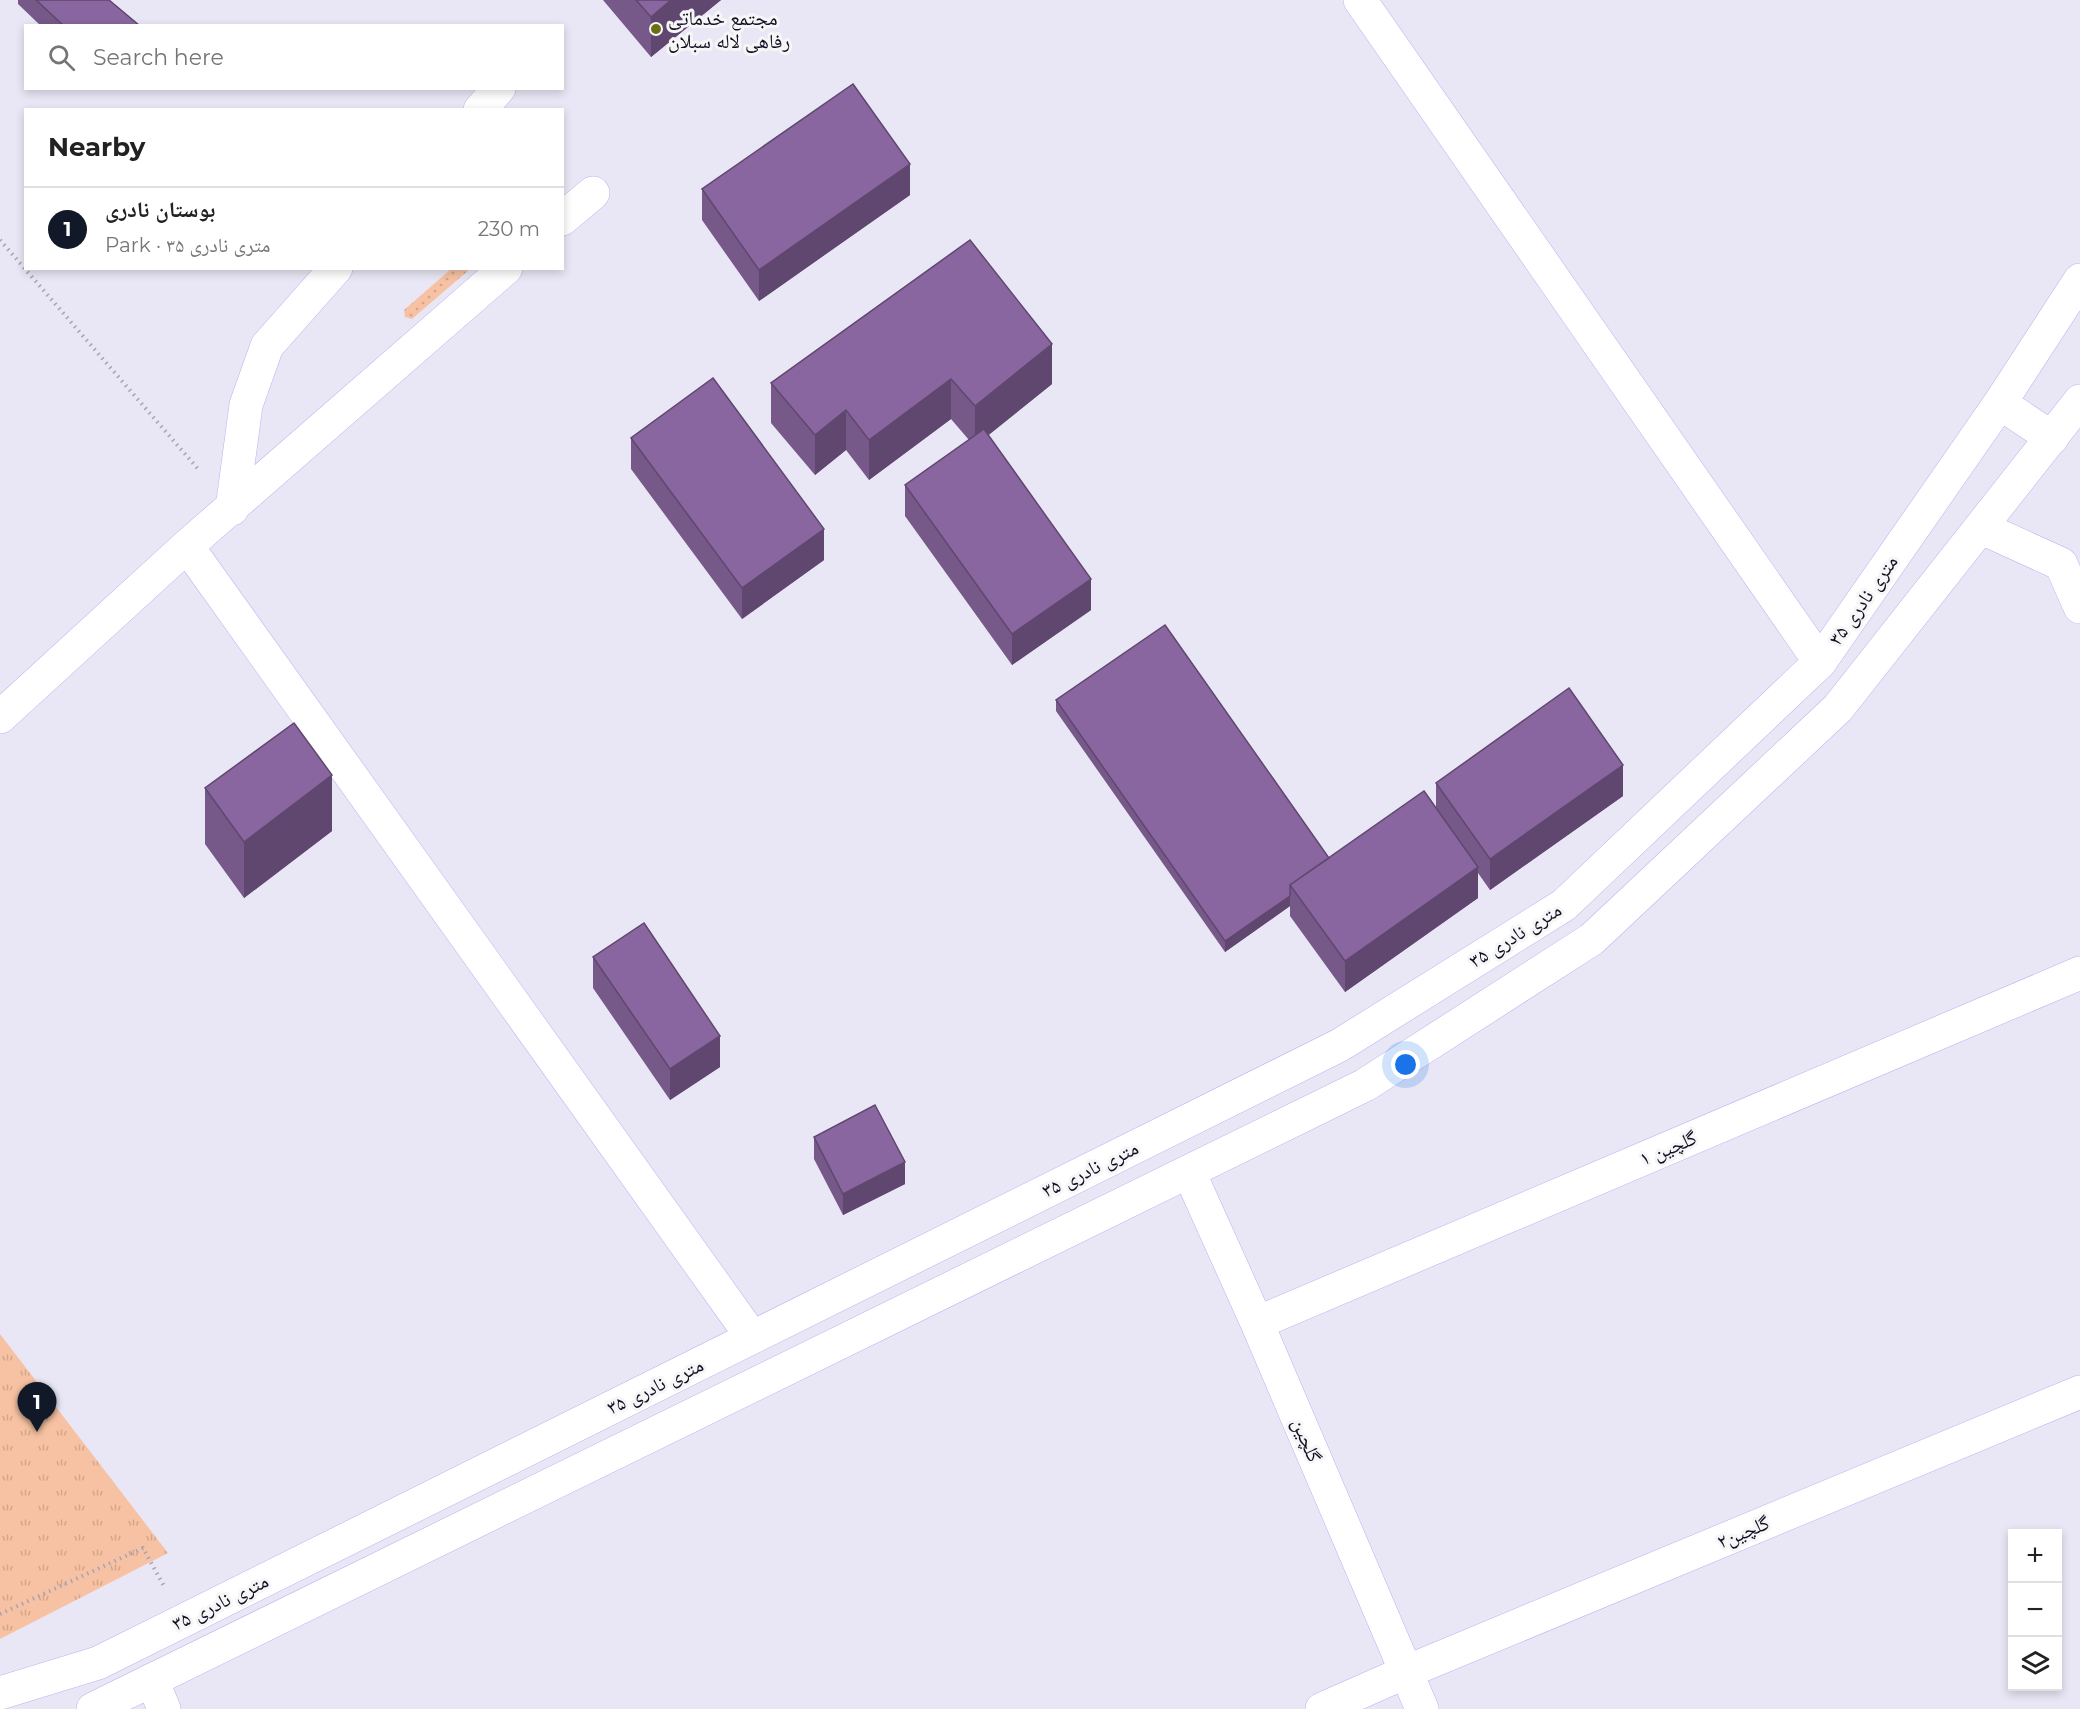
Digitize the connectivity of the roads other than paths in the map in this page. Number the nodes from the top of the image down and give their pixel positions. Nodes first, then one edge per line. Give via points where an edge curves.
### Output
1 (1360, 0) edge
2 (497, 90) edge
3 (482, 108) edge
4 (593, 193) dead end
5 (564, 217) edge
6 (334, 270) edge
7 (504, 270) edge
8 (2080, 279) edge
9 (2080, 401) edge
10 (2000, 403) junction
11 (2052, 438) junction
12 (232, 509) junction
13 (1982, 528) junction
14 (187, 546) junction
15 (2070, 561) edge
16 (2080, 607) edge
17 (1820, 662) junction
18 (0, 717) edge
19 (2080, 973) edge
20 (1189, 1172) junction
21 (1257, 1323) junction
22 (753, 1337) junction
23 (2080, 1392) edge
24 (1406, 1672) junction
25 (0, 1693) edge
26 (158, 1695) edge
27 (93, 1709) edge
28 (1322, 1709) edge
29 (1422, 1709) edge

1 - 17 street
2 - 3 street
4 - 5 street
6 - 12 street via 267,346 246,405
7 - 12 street
8 - 10 street, ۳۵ متری نادری
9 - 11 street, ۳۵ متری نادری
10 - 11 street
10 - 17 street, ۳۵ متری نادری
11 - 13 street, ۳۵ متری نادری
12 - 14 street
13 - 15 street
13 - 20 street, ۳۵ متری نادری via 1839,708 1592,939 1365,1085
14 - 18 street
14 - 22 street
15 - 16 street
17 - 22 street, ۳۵ متری نادری via 1564,905 1340,1045
19 - 21 street, گلچین ۱
20 - 21 street, گلچین
20 - 26 street, ۳۵ متری نادری
21 - 24 street, گلچین
22 - 25 street, ۳۵ متری نادری via 98,1663
23 - 24 street, گلچین۲
24 - 28 street, گلچین۲
24 - 29 street, گلچین
26 - 27 street, ۳۵ متری نادری

